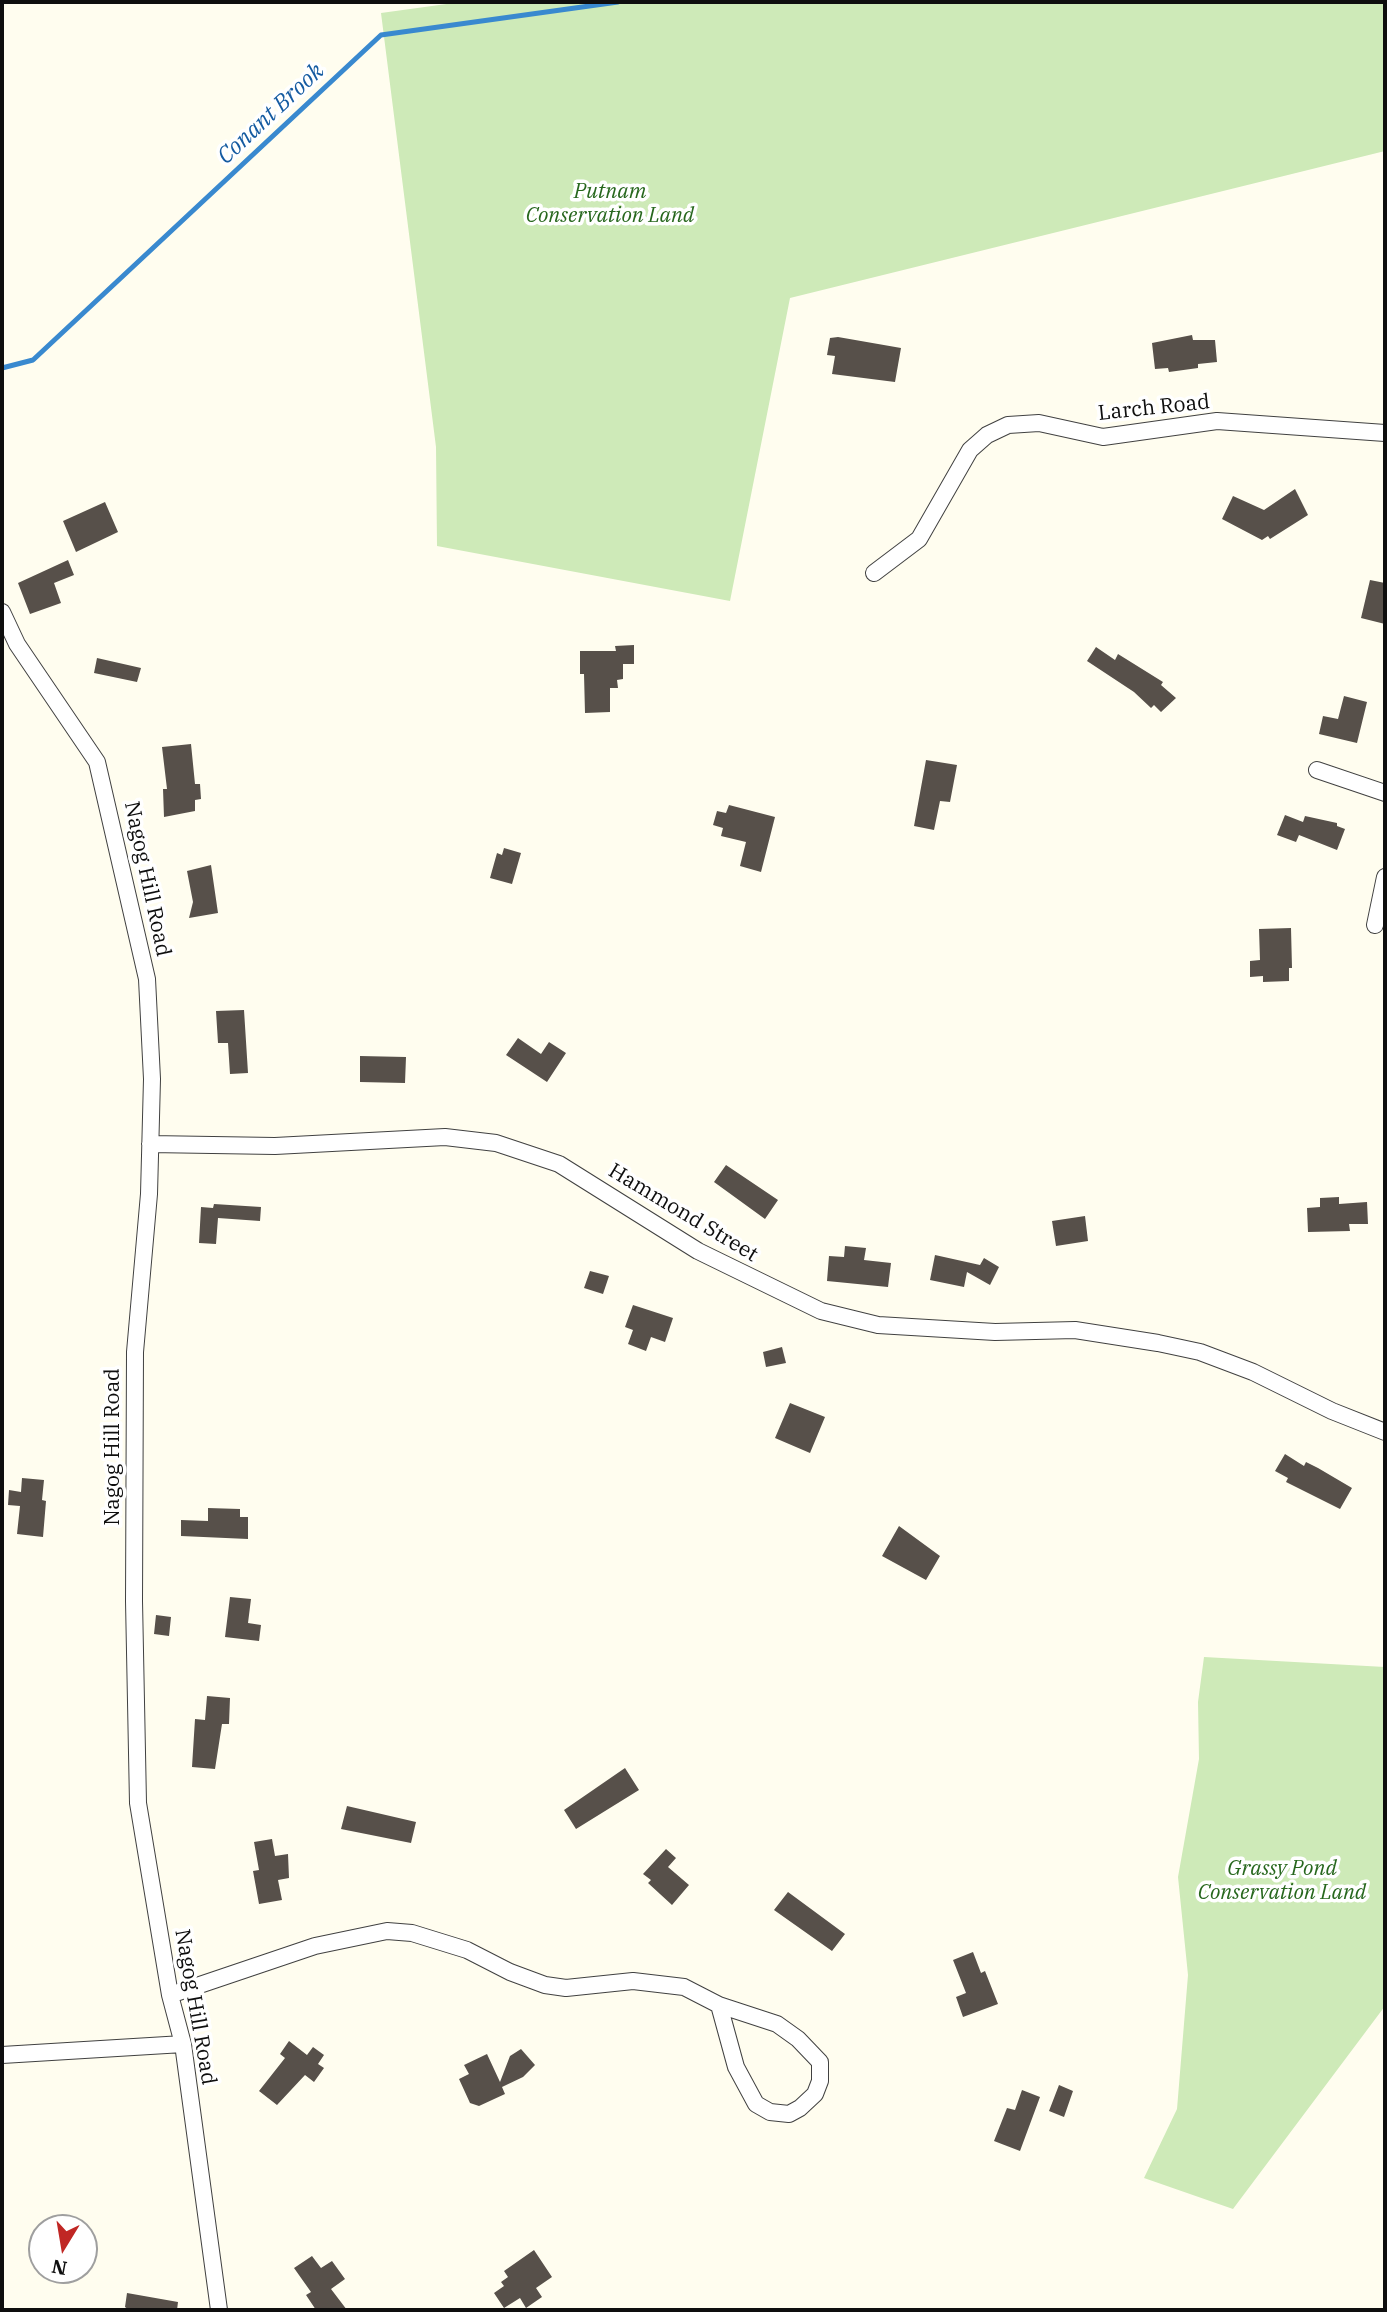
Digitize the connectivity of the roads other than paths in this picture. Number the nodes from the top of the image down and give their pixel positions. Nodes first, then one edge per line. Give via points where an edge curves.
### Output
1 (1385, 433) edge
2 (874, 573) dead end
3 (2, 612) edge
4 (1317, 770) dead end
5 (1385, 793) edge
6 (1385, 877) edge
7 (1375, 925) dead end
8 (150, 1144) junction
9 (1385, 1432) edge
10 (170, 1995) junction
11 (719, 2005) junction
12 (183, 2044) junction
13 (2, 2055) edge
14 (219, 2310) edge

1 - 2 street, Larch Road via 1217,421 1112,437 1039,423 1008,425 970,450 919,539
3 - 8 street, Nagog Hill Road via 17,644 97,761 107,793 147,979
4 - 5 street
6 - 7 street
8 - 9 street, Hammond Street via 275,1146 445,1137 496,1143 559,1164 698,1251 821,1311 878,1325 995,1332 1075,1330 1200,1352
8 - 10 street, Nagog Hill Road via 135,1352 137,1776
10 - 11 street via 315,1946 387,1931 412,1933 467,1951 545,1985 566,1988 633,1981 684,1987
10 - 12 street, Nagog Hill Road
11 - 11 street via 736,2067 756,2104 770,2112 789,2114 800,2108 815,2094 820,2062 777,2024
12 - 13 street
12 - 14 street, Nagog Hill Road

